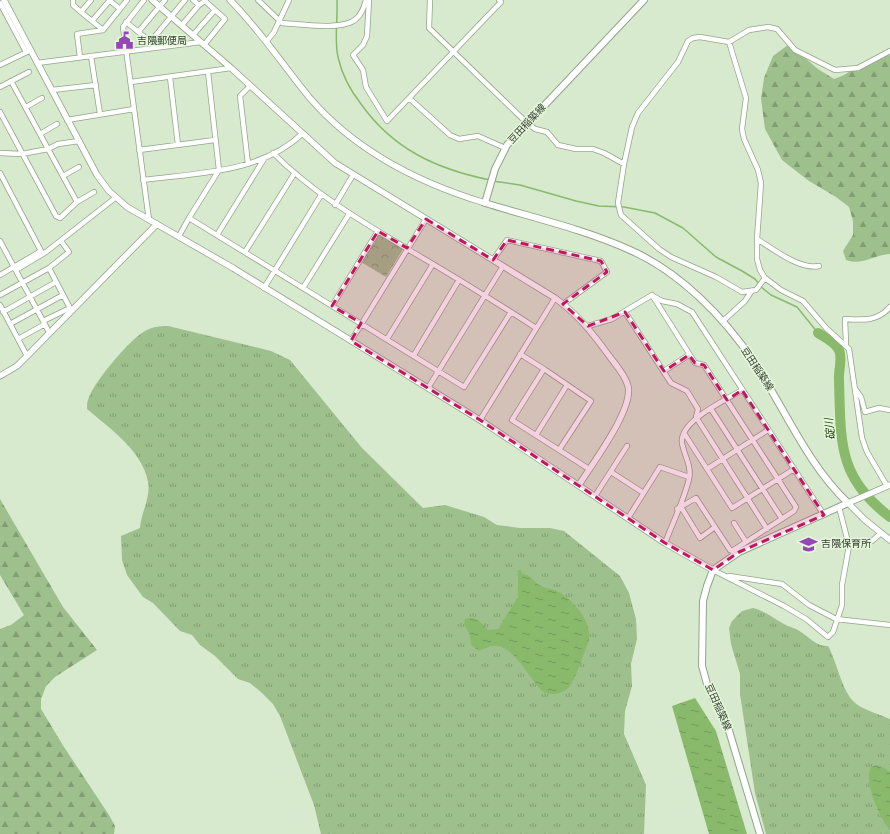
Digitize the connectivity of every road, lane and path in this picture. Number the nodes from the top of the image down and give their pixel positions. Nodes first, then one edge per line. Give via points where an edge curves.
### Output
1 (4, 0) edge
2 (73, 0) edge
3 (92, 0) edge
4 (109, 0) edge
5 (127, 0) edge
6 (144, 0) edge
7 (152, 0) edge
8 (165, 0) edge
9 (185, 0) edge
10 (193, 0) edge
11 (230, 0) edge
12 (258, 0) edge
13 (289, 0) edge
14 (367, 0) edge
15 (430, 0) edge
16 (499, 0) edge
17 (644, 0) edge
18 (0, 3) edge
19 (199, 5) junction
20 (160, 6) junction
21 (120, 9) junction
22 (215, 10) junction
23 (81, 12) junction
24 (171, 16) junction
25 (92, 21) junction
26 (279, 21) junction
27 (126, 22) junction
28 (182, 25) junction
29 (103, 30) junction
30 (139, 31) junction
31 (193, 35) junction
32 (151, 41) junction
33 (267, 41) junction
34 (729, 42) junction
35 (203, 44) junction
36 (157, 47) junction
37 (28, 51) junction
38 (890, 51) edge
39 (126, 52) junction
40 (454, 52) junction
41 (91, 56) junction
42 (80, 57) junction
43 (37, 63) junction
44 (0, 65) edge
45 (231, 68) junction
46 (29, 72) dead end
47 (208, 72) junction
48 (170, 77) junction
49 (11, 81) junction
50 (130, 82) junction
51 (96, 85) junction
52 (250, 86) junction
53 (0, 87) edge
54 (52, 90) junction
55 (42, 98) dead end
56 (409, 98) junction
57 (26, 107) junction
58 (134, 109) junction
59 (0, 112) edge
60 (100, 114) junction
61 (67, 120) junction
62 (527, 123) junction
63 (58, 124) dead end
64 (40, 134) junction
65 (302, 134) junction
66 (215, 140) junction
67 (79, 141) junction
68 (178, 145) junction
69 (48, 149) junction
70 (504, 149) junction
71 (139, 150) junction
72 (0, 153) edge
73 (273, 153) junction
74 (22, 154) junction
75 (264, 159) junction
76 (248, 164) junction
77 (624, 164) junction
78 (79, 167) dead end
79 (219, 170) junction
80 (294, 174) junction
81 (0, 175) edge
82 (353, 175) junction
83 (63, 176) junction
84 (143, 180) junction
85 (94, 192) dead end
86 (321, 195) junction
87 (115, 198) junction
88 (77, 202) junction
89 (485, 203) junction
90 (335, 204) junction
91 (349, 214) junction
92 (189, 218) junction
93 (426, 219) junction
94 (149, 220) junction
95 (157, 224) junction
96 (378, 231) junction
97 (218, 235) junction
98 (179, 236) junction
99 (757, 239) junction
100 (61, 240) junction
101 (0, 241) edge
102 (407, 248) junction
103 (245, 252) junction
104 (493, 260) junction
105 (432, 264) junction
106 (503, 266) junction
107 (819, 266) dead end
108 (15, 268) junction
109 (49, 268) junction
110 (275, 270) junction
111 (0, 275) edge
112 (765, 278) junction
113 (459, 280) junction
114 (56, 282) junction
115 (23, 283) junction
116 (264, 288) junction
117 (303, 288) junction
118 (751, 292) junction
119 (0, 295) edge
120 (63, 295) junction
121 (485, 295) junction
122 (652, 295) junction
123 (30, 296) junction
124 (555, 298) junction
125 (563, 304) junction
126 (0, 305) edge
127 (332, 306) junction
128 (890, 307) edge
129 (37, 309) junction
130 (71, 309) junction
131 (3, 312) junction
132 (511, 312) junction
133 (625, 312) junction
134 (723, 321) junction
135 (44, 323) junction
136 (361, 323) junction
137 (10, 324) junction
138 (588, 326) junction
139 (536, 328) junction
140 (49, 332) junction
141 (18, 338) junction
142 (387, 339) junction
143 (351, 341) junction
144 (846, 344) junction
145 (520, 354) junction
146 (689, 354) junction
147 (414, 355) junction
148 (27, 356) junction
149 (544, 369) junction
150 (438, 371) junction
151 (664, 371) junction
152 (0, 376) edge
153 (567, 385) junction
154 (428, 388) junction
155 (856, 388) junction
156 (742, 390) junction
157 (726, 400) junction
158 (711, 409) junction
159 (890, 410) edge
160 (696, 417) junction
161 (480, 420) junction
162 (768, 430) junction
163 (684, 433) junction
164 (536, 435) junction
165 (752, 440) junction
166 (627, 446) dead end
167 (559, 450) junction
168 (737, 450) junction
169 (722, 460) junction
170 (589, 469) junction
171 (794, 469) junction
172 (707, 470) junction
173 (611, 472) junction
174 (689, 477) junction
175 (778, 480) junction
176 (579, 485) junction
177 (888, 485) edge
178 (762, 489) junction
179 (642, 492) junction
180 (596, 496) junction
181 (747, 499) junction
182 (848, 503) junction
183 (839, 507) junction
184 (679, 508) junction
185 (824, 514) junction
186 (628, 518) junction
187 (782, 519) junction
188 (734, 523) dead end
189 (715, 527) junction
190 (767, 529) junction
191 (881, 533) junction
192 (890, 540) edge
193 (665, 542) junction
194 (746, 542) junction
195 (848, 545) junction
196 (733, 553) junction
197 (713, 570) junction
198 (724, 575) junction
199 (836, 619) junction
200 (890, 625) edge
201 (760, 834) edge

1 - 37 street
2 - 23 street via 73,5
3 - 23 street
4 - 21 street
4 - 25 street
5 - 21 street
6 - 27 street
7 - 20 street
8 - 20 street
9 - 24 street
10 - 19 street
11 - 33 street
12 - 26 street
13 - 26 street
14 - 26 street via 359,16 346,24
14 - 56 street via 367,36 363,45 353,55 363,70 366,87 388,121
15 - 40 street via 429,28
16 - 40 street via 502,2
17 - 62 main road, 豆田稲築線
18 - 37 street
19 - 22 street via 205,1
19 - 28 street
20 - 24 street
20 - 30 street
21 - 29 street
22 - 31 street
22 - 35 street via 225,19
23 - 25 street
24 - 28 street
24 - 32 street
25 - 29 street
26 - 33 street
27 - 30 street
27 - 39 street via 123,26
28 - 31 street
29 - 42 street via 77,34
30 - 32 street
31 - 35 street
32 - 36 street
33 - 89 street via 308,96 349,135 409,174 450,192
34 - 38 street via 758,27 777,29 795,50 835,70 858,68
34 - 77 street via 700,37 688,41 678,62 638,113 632,127
34 - 99 street via 746,98 742,129 744,139 761,182
35 - 36 street
35 - 45 street
36 - 39 street
37 - 43 street
37 - 44 street
39 - 41 street
39 - 50 street
40 - 56 street
40 - 62 street
41 - 42 street
41 - 51 street
42 - 43 street
43 - 54 street
45 - 47 street
45 - 52 street
46 - 49 street
47 - 48 street
47 - 66 street
48 - 50 street
48 - 68 street
49 - 53 street
49 - 57 street
50 - 58 street
51 - 54 street
51 - 60 street
52 - 65 street
52 - 76 street via 240,96
54 - 61 street
55 - 57 street
56 - 70 street via 450,135 458,139 478,136
57 - 64 street
58 - 60 street
58 - 71 street
59 - 74 street
60 - 61 street
61 - 67 street
62 - 70 main road, 豆田稲築線
62 - 77 street via 535,129 547,132 558,145 593,149
63 - 64 street
64 - 69 street
65 - 73 street
65 - 82 street
66 - 68 street
66 - 79 street
67 - 69 street via 58,144
67 - 87 street via 98,175
68 - 71 street
69 - 74 street
69 - 83 street
70 - 89 main road, 豆田稲築線
71 - 84 street
72 - 74 street
73 - 75 street
73 - 80 street
74 - 88 street via 56,216 60,218
75 - 76 street
75 - 97 street
76 - 79 street
77 - 118 street via 618,203 621,215 671,257 742,292
78 - 83 street
79 - 84 street
79 - 92 street
80 - 86 street
80 - 103 street
81 - 108 street via 41,251
82 - 90 street
82 - 93 street
83 - 88 street
84 - 94 street
85 - 88 street
86 - 90 street
86 - 110 street
87 - 94 street
87 - 100 street
89 - 134 main road, 豆田稲築線 via 599,237 631,250 684,284
90 - 91 street
91 - 96 street
91 - 117 street
92 - 97 street
92 - 98 street
93 - 102 street
93 - 104 street
94 - 95 street
95 - 98 street
95 - 130 street
96 - 102 street
96 - 127 street
97 - 103 street
98 - 116 street
99 - 107 street via 800,264
99 - 112 street via 758,265
100 - 108 street via 46,252
100 - 109 street via 70,252
101 - 108 street
102 - 105 street
102 - 136 street
103 - 110 street
104 - 106 street
104 - 125 street via 507,240 600,261 608,272
105 - 113 street
105 - 142 street
106 - 121 street
106 - 124 street
108 - 111 street
108 - 115 street
109 - 114 street
109 - 115 street
110 - 116 street
110 - 117 street
112 - 118 street via 760,287
112 - 144 street via 803,301 826,328
113 - 121 street
113 - 147 street
114 - 120 street
114 - 123 street
115 - 119 street
115 - 123 street
116 - 143 street
117 - 127 street
118 - 134 street
120 - 129 street
120 - 130 street
121 - 132 street
121 - 150 street
122 - 133 street
122 - 146 street
122 - 156 street via 692,312
123 - 129 street
123 - 131 street
124 - 125 street
124 - 139 street
125 - 138 street
126 - 131 street
127 - 136 street
128 - 144 street via 872,320 845,319
129 - 135 street
129 - 137 street
130 - 135 street
130 - 140 street
131 - 137 street
132 - 139 street
132 - 150 street via 464,387
133 - 138 street
133 - 151 street
134 - 182 main road, 豆田稲築線 via 754,362 810,457
135 - 140 street
135 - 141 street
136 - 142 street
136 - 143 street
137 - 141 street
138 - 170 street via 625,378 629,393 621,418
139 - 145 street
140 - 148 street
141 - 148 street
142 - 147 street
143 - 154 street
144 - 155 street
145 - 149 street
145 - 161 street
146 - 151 street
146 - 157 street via 695,363 704,365
147 - 150 street
148 - 152 street via 17,366
149 - 153 street
149 - 164 street via 512,420
150 - 154 street
151 - 160 street via 671,383 689,394 698,409
153 - 164 street
153 - 167 street via 591,401
154 - 161 street
155 - 159 street via 866,412 879,408
155 - 177 street via 863,441
156 - 157 street
156 - 162 street
157 - 158 street
157 - 165 street
158 - 160 street
158 - 168 street
160 - 163 street
160 - 169 street
161 - 176 street
162 - 165 street
162 - 171 street
163 - 172 street
163 - 174 street via 682,440 689,466
164 - 167 street
165 - 168 street
165 - 175 street
166 - 173 street
167 - 170 street
168 - 169 street
168 - 178 street
169 - 172 street
169 - 181 street
170 - 176 street
171 - 175 street
171 - 185 street
172 - 181 street via 732,508
173 - 179 street
173 - 180 street
174 - 179 street via 660,467
174 - 184 street
175 - 178 street
175 - 187 street via 796,509
176 - 180 street
177 - 182 street
178 - 181 street
178 - 187 street
179 - 186 street
180 - 186 street
181 - 190 street
182 - 183 main road
182 - 191 street
183 - 185 main road
183 - 195 street
184 - 189 street via 696,498
184 - 189 street via 700,538
184 - 193 street
185 - 196 main road
186 - 193 street
187 - 190 street
188 - 194 street
189 - 196 street
190 - 194 street
191 - 192 street
191 - 195 street via 872,541
193 - 197 street
194 - 196 street
195 - 199 street via 842,605
196 - 197 main road
197 - 198 street
197 - 201 main road, 豆田稲築線 via 703,601 702,666 714,700 727,724
198 - 199 street via 782,584 809,605
198 - 199 street via 806,619 828,637 833,632
199 - 200 street

